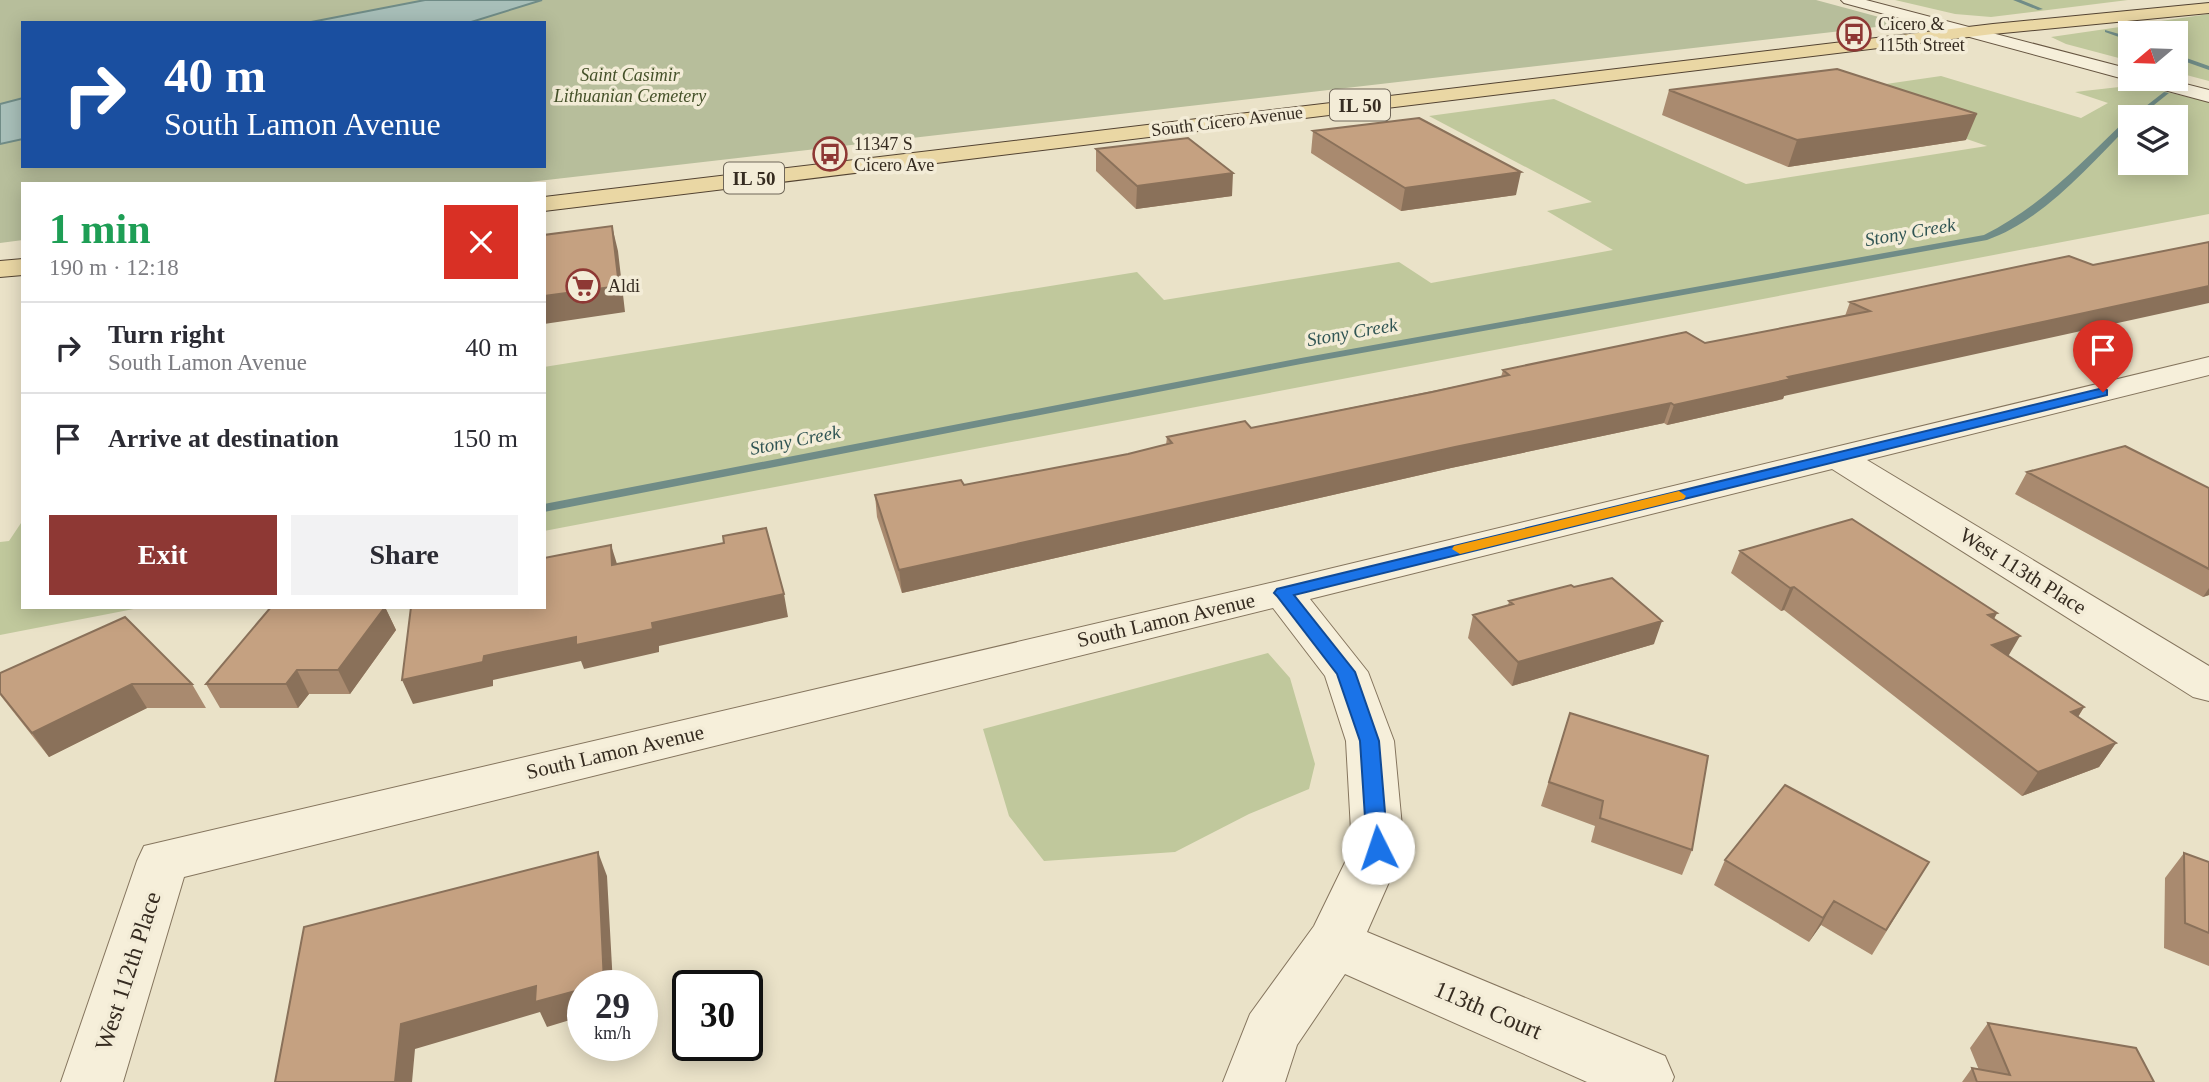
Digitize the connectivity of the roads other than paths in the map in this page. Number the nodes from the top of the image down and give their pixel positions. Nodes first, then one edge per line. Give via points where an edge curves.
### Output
1 (1849, 0) edge
2 (1883, 0) edge
3 (2175, 0) edge
4 (2209, 8) edge
5 (1993, 29) junction
6 (1968, 32) junction
7 (2118, 61) edge
8 (2118, 72) edge
9 (2188, 79) edge
10 (2209, 85) edge
11 (2188, 90) edge
12 (2209, 96) edge
13 (546, 204) edge
14 (21, 267) edge
15 (0, 270) edge
16 (2209, 366) edge
17 (1837, 457) junction
18 (1283, 593) junction
19 (2209, 686) edge
20 (163, 861) joint
21 (1334, 943) junction
22 (1643, 1077) dead end
23 (92, 1082) edge
24 (1254, 1082) edge

1 - 6 street
2 - 5 street
3 - 5 main road, IL 50
4 - 5 main road, IL 50
5 - 6 main road, South Cicero Avenue / IL 50
5 - 7 street
6 - 8 street
6 - 13 main road, South Cicero Avenue / IL 50
9 - 10 street
11 - 12 street
14 - 15 main road
16 - 17 street, South Lamon Avenue
17 - 18 street, South Lamon Avenue
17 - 19 street, West 113th Place
18 - 20 street, South Lamon Avenue
18 - 21 street via 1346,672 1370,741 1378,848
20 - 23 street, West 112th Place
21 - 22 street, 113th Court
21 - 24 street via 1271,1034

